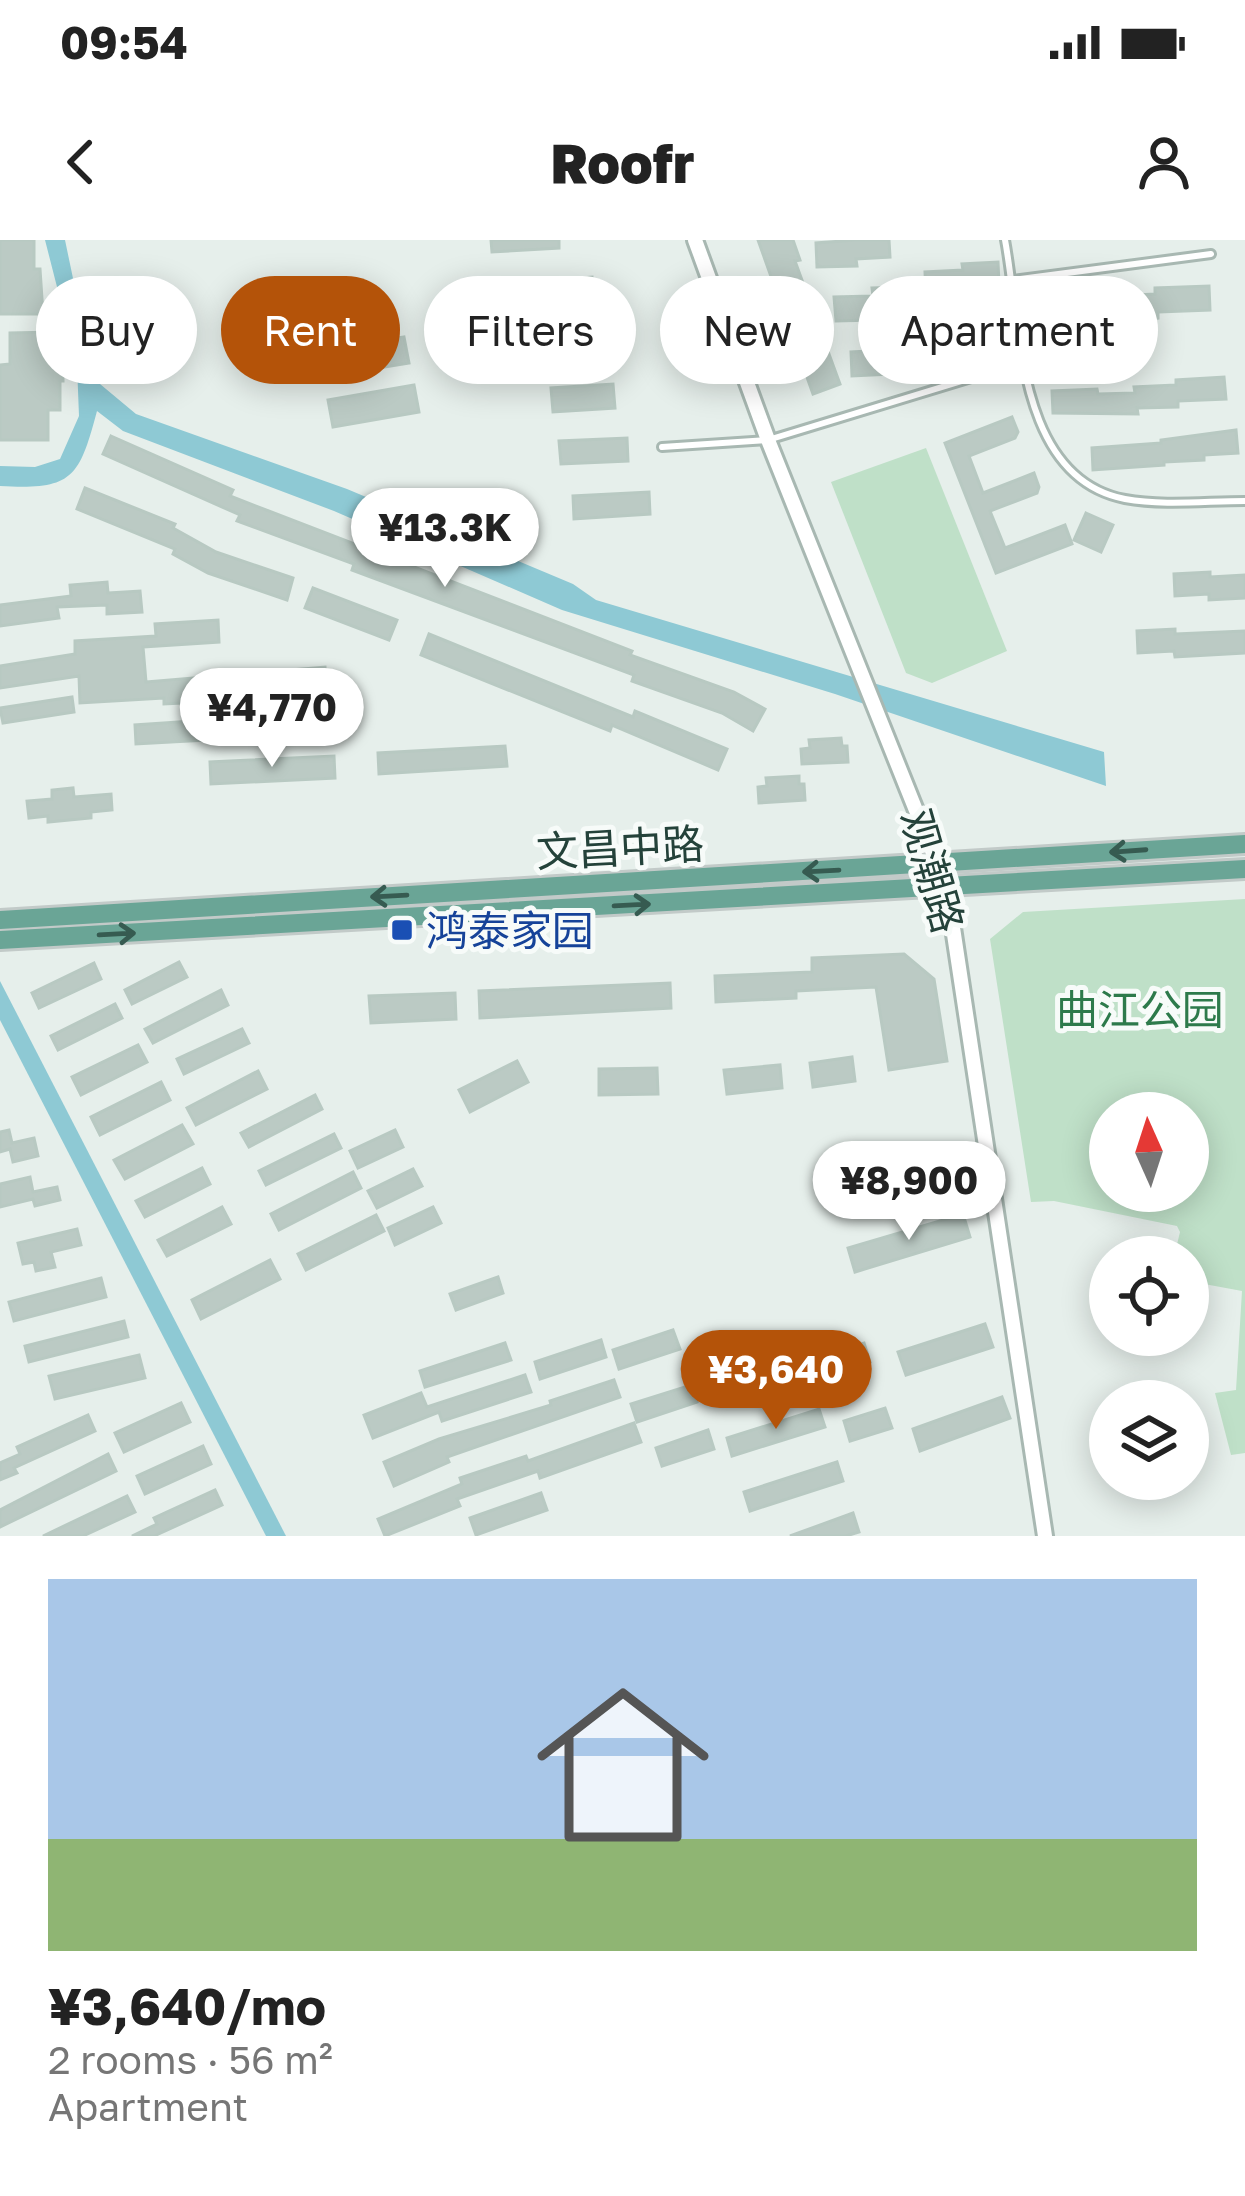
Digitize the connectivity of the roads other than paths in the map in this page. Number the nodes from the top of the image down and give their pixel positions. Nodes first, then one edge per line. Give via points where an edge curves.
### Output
1 (695, 240) edge
2 (1005, 240) edge
3 (1211, 254) dead end
4 (1012, 276) edge
5 (1043, 276) edge
6 (952, 384) edge
7 (1027, 384) edge
8 (768, 440) junction
9 (662, 447) dead end
10 (1245, 501) edge
11 (1245, 844) edge
12 (938, 864) junction
13 (1245, 869) edge
14 (947, 888) junction
15 (0, 920) edge
16 (0, 940) edge
17 (1045, 1536) edge

1 - 8 street, 观潮路
2 - 4 lane
3 - 5 lane
6 - 8 lane
7 - 10 lane via 1060,460 1083,481 1151,502
8 - 9 lane
8 - 12 street, 观潮路
11 -> 12 main road, 文昌中路
12 - 14 street, 观潮路
12 -> 15 main road, 文昌中路
13 - 14 main road, 文昌中路
16 -> 14 main road, 文昌中路
14 - 17 street, 观潮路

